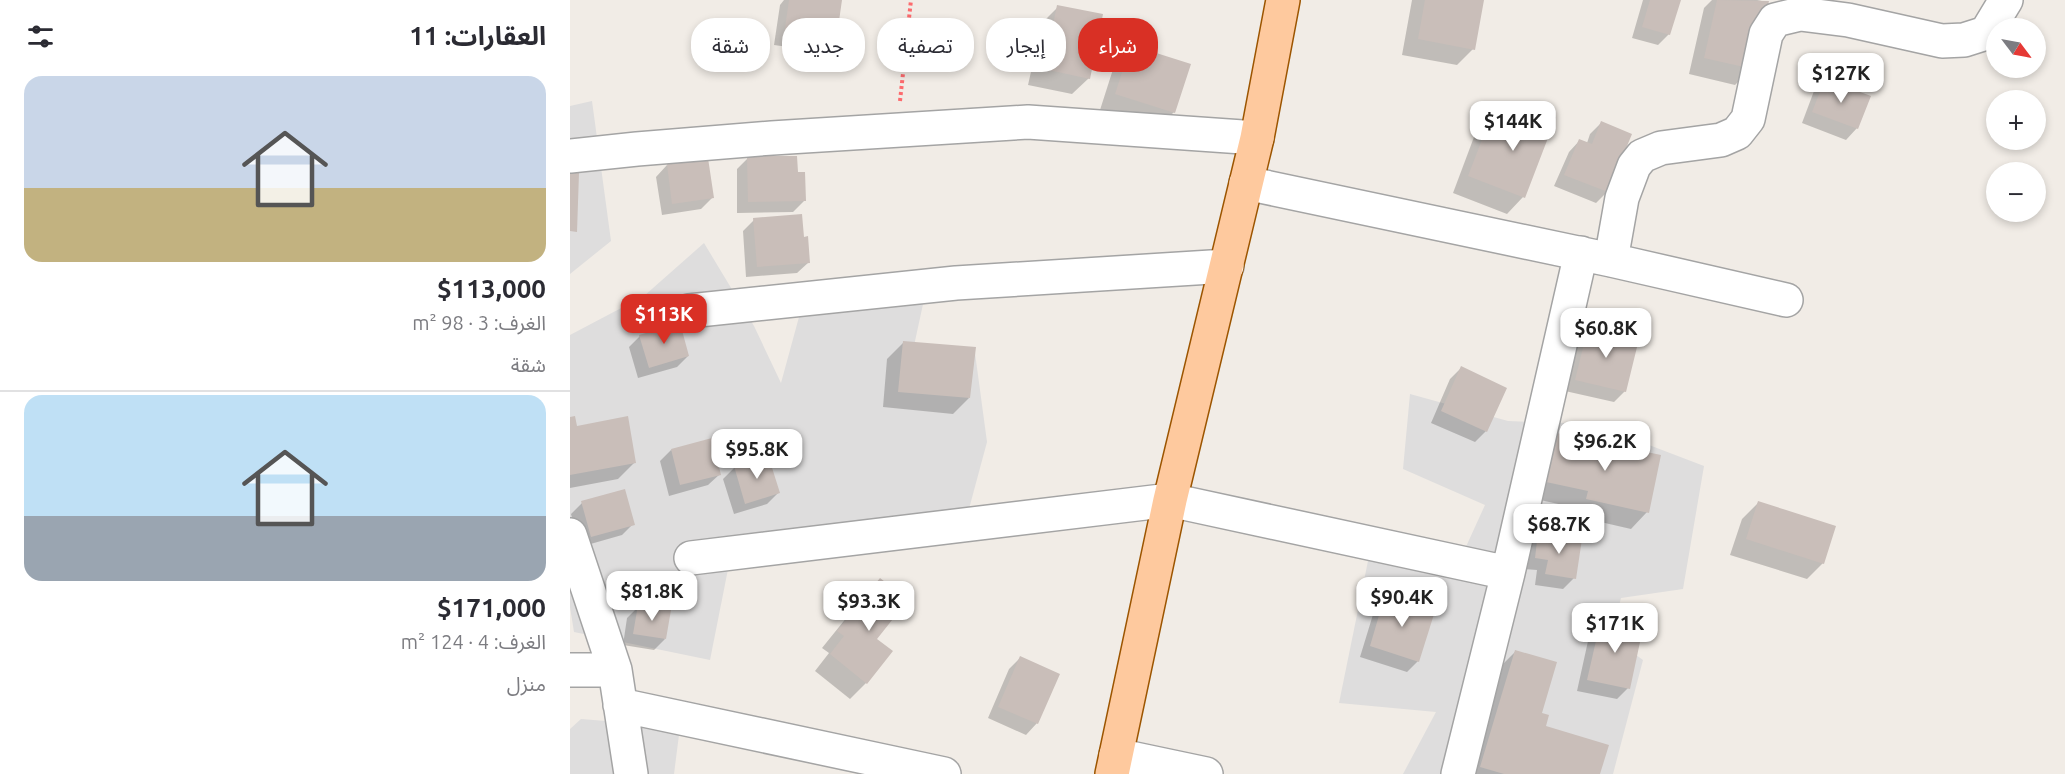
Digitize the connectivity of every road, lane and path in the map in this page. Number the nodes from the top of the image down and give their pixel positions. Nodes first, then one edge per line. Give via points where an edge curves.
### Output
1 (912, 0) edge
2 (1283, 0) edge
3 (2006, 0) edge
4 (897, 130) junction
5 (1257, 138) junction
6 (570, 156) edge
7 (1246, 183) junction
8 (1596, 256) junction
9 (1227, 266) junction
10 (1786, 300) dead end
11 (689, 311) dead end
12 (1170, 500) junction
13 (570, 535) edge
14 (691, 558) dead end
15 (1508, 573) junction
16 (570, 670) edge
17 (615, 670) junction
18 (620, 705) junction
19 (1114, 764) edge
20 (631, 774) edge
21 (944, 774) edge
22 (1206, 774) edge
23 (1458, 774) edge

1 - 4 path
2 - 5 main road
3 - 8 street via 1986,33 1964,40 1942,41 1848,20 1800,14 1775,20 1766,34 1748,119 1737,133 1721,140 1661,148 1642,156
4 - 5 street via 1028,122
4 - 6 street
5 - 7 main road
7 - 8 street
7 - 9 main road
8 - 10 street
8 - 15 street
9 - 11 street via 956,283
9 - 12 main road
12 - 14 street
12 - 15 street
12 - 19 main road
13 - 17 street
15 - 23 street
16 - 17 street
17 - 18 street
18 - 20 street
18 - 21 street
19 - 22 street

